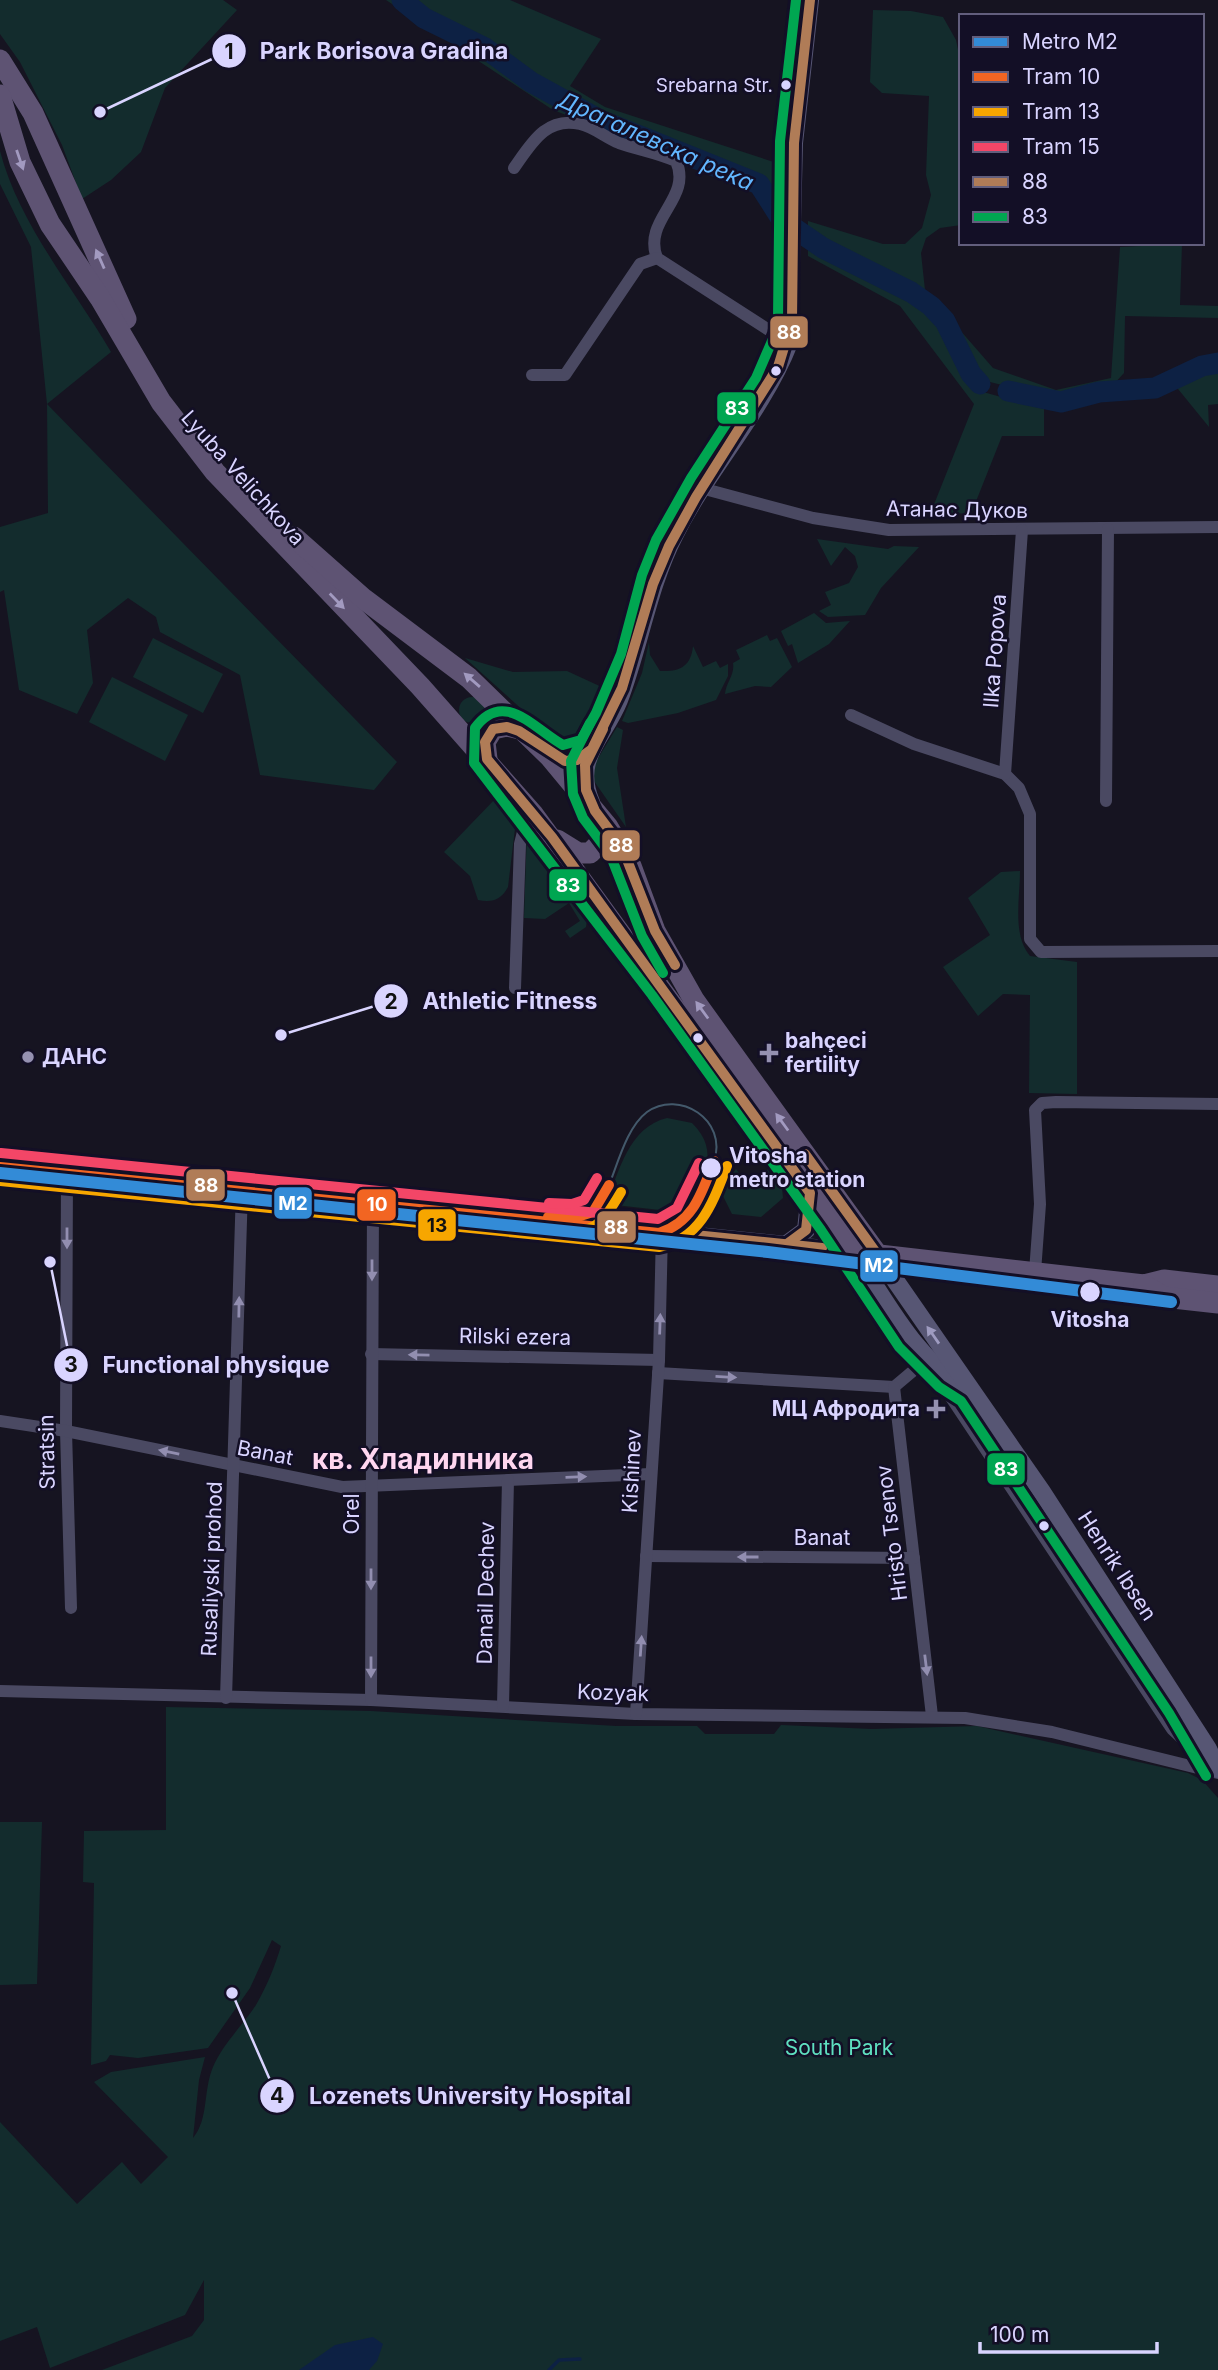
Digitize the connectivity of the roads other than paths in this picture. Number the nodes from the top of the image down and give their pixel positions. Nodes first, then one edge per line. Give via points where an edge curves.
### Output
1 (810, 0) edge
2 (0, 60) edge
3 (0, 95) edge
4 (33, 113) junction
5 (9, 122) junction
6 (514, 168) dead end
7 (61, 176) junction
8 (32, 190) junction
9 (657, 257) junction
10 (789, 343) junction
11 (532, 374) dead end
12 (701, 488) junction
13 (1218, 527) edge
14 (1108, 529) junction
15 (1022, 530) junction
16 (852, 715) dead end
17 (520, 729) junction
18 (591, 751) junction
19 (550, 757) junction
20 (487, 759) junction
21 (1005, 774) junction
22 (1106, 801) dead end
23 (595, 811) junction
24 (534, 814) junction
25 (552, 837) junction
26 (1218, 951) edge
27 (515, 988) dead end
28 (1218, 1104) edge
29 (0, 1164) edge
30 (67, 1170) junction
31 (242, 1189) junction
32 (810, 1192) junction
33 (373, 1201) junction
34 (662, 1231) junction
35 (787, 1244) junction
36 (853, 1252) junction
37 (877, 1254) junction
38 (1035, 1272) junction
39 (1144, 1285) junction
40 (1218, 1286) edge
41 (1218, 1303) edge
42 (371, 1354) junction
43 (926, 1360) junction
44 (658, 1366) junction
45 (894, 1387) junction
46 (971, 1391) junction
47 (0, 1422) edge
48 (66, 1431) junction
49 (235, 1466) junction
50 (652, 1474) junction
51 (508, 1480) junction
52 (372, 1486) junction
53 (646, 1556) junction
54 (914, 1558) junction
55 (71, 1608) dead end
56 (0, 1690) edge
57 (226, 1698) junction
58 (371, 1700) junction
59 (503, 1706) junction
60 (636, 1714) junction
61 (932, 1716) junction
62 (1218, 1771) edge

1 - 10 main road via 796,110
2 - 4 main road, Lyuba Velichkova
3 - 5 main road, Lyuba Velichkova
4 - 5 main road via 17,107
4 - 7 main road, Lyuba Velichkova
5 -> 8 main road, Lyuba Velichkova
6 - 9 street via 539,132 561,122 581,124 619,143 676,161 681,174 678,190 652,244
7 - 8 main road via 61,186 54,194 39,195
17 -> 7 main road, Lyuba Velichkova via 469,678 304,548 185,415 128,323
8 -> 20 main road, Lyuba Velichkova via 145,377 188,438 271,533
9 - 10 street
9 - 11 street via 640,264 565,375
10 - 12 main road via 779,369
12 - 15 street, Атанас Дуков via 836,523 916,531
12 - 18 main road via 661,563 630,671
13 - 14 street, Атанас Дуков
14 - 15 street, Атанас Дуков
14 - 22 street
15 - 21 street, Ilka Popova
16 - 21 street via 914,744
17 - 19 main road, Lyuba Velichkova
17 - 20 main road via 493,729 485,742
18 - 19 main road via 571,760
18 - 23 main road via 583,780
19 - 23 main road, Lyuba Velichkova
20 - 24 main road, Lyuba Velichkova
21 - 26 street via 1025,798 1030,814 1030,939 1036,948 1046,953
23 - 25 main road via 603,836 600,846 590,853 578,853
37 -> 23 main road, Lyuba Velichkova via 694,1000 655,931 622,847
24 - 25 main road, Lyuba Velichkova
24 - 27 street via 525,824 520,844
25 - 32 main road, Lyuba Velichkova
28 - 38 street via 1056,1101 1034,1110 1040,1204
29 - 30 main road
30 - 31 main road
30 -> 48 street, Stratsin
31 - 33 main road
49 -> 31 street, Rusaliyski prohod
32 - 35 main road via 806,1230
32 - 36 main road, Lyuba Velichkova
33 - 34 main road
33 -> 42 street, Orel
34 - 35 main road
44 -> 34 street, Kishinev
35 - 36 main road
36 - 37 main road
36 - 43 main road, Henrik Ibsen
37 - 38 main road
46 -> 37 main road, Henrik Ibsen
38 - 39 main road
39 - 40 main road via 1164,1280
39 - 41 main road via 1164,1297
44 -> 42 street, Rilski ezera
42 - 52 street, Orel
43 - 45 street
43 - 46 main road, Henrik Ibsen
43 - 62 street, Henrik Ibsen via 1172,1729
44 -> 45 street, Rilski ezera
44 - 50 street, Kishinev
45 - 54 street, Hristo Tsenov
46 - 62 main road, Henrik Ibsen via 1042,1492
47 - 48 street, Banat
49 -> 48 street, Banat
48 - 55 street, Stratsin
49 - 52 street, Banat via 342,1488
49 - 57 street, Rusaliyski prohod
51 -> 50 street, Banat
50 - 53 street, Kishinev
51 - 52 street, Banat
51 - 59 street, Danail Dechev
52 -> 58 street, Orel
54 -> 53 street, Banat
60 -> 53 street, Kishinev
54 -> 61 street, Hristo Tsenov
56 - 57 street, Kozyak
57 - 58 street, Kozyak
58 - 59 street, Kozyak
59 - 60 street, Kozyak
60 - 61 street, Kozyak
61 - 62 street, Kozyak via 1052,1732

